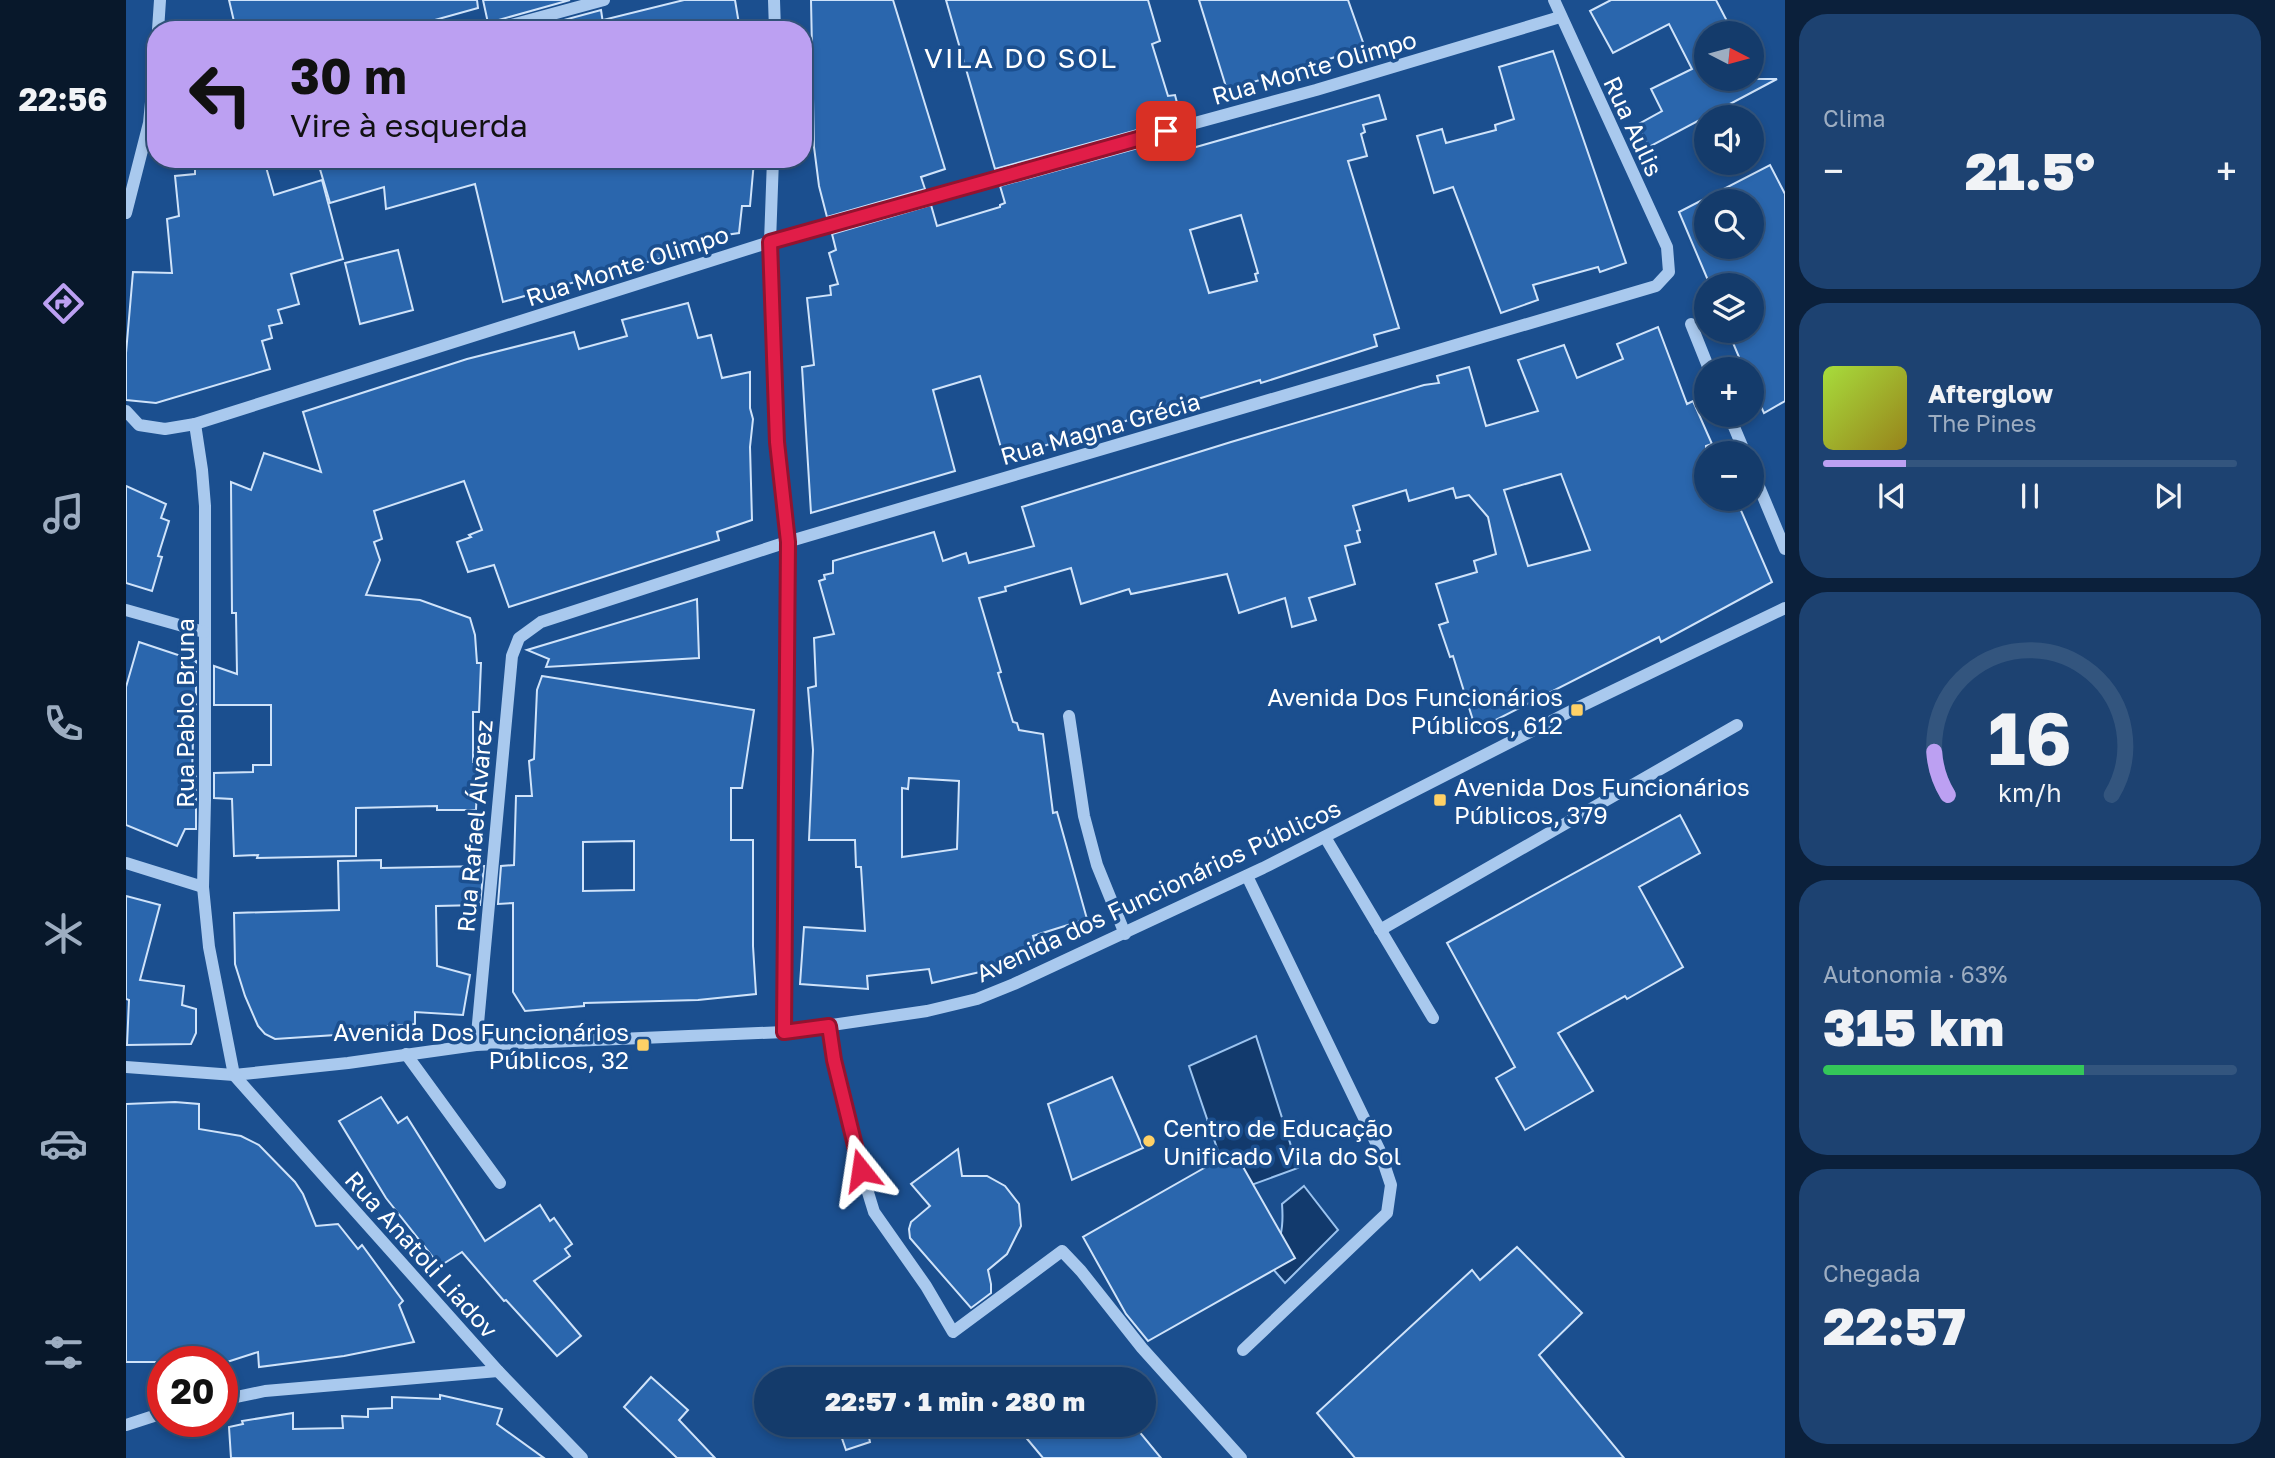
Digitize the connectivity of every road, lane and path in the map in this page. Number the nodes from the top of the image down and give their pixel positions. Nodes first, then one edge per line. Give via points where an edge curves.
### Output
1 (160, 0) edge
2 (604, 0) edge
3 (774, 0) edge
4 (1553, 0) edge
5 (1560, 17) junction
6 (159, 21) edge
7 (527, 21) edge
8 (775, 21) edge
9 (147, 140) edge
10 (773, 168) edge
11 (126, 213) edge
12 (770, 242) junction
13 (1669, 272) joint
14 (1691, 324) dead end
15 (1705, 357) edge
16 (126, 411) edge
17 (195, 424) junction
18 (1764, 499) edge
19 (788, 542) junction
20 (1785, 550) edge
21 (1785, 608) edge
22 (126, 610) edge
23 (541, 622) joint
24 (204, 632) junction
25 (1069, 716) dead end
26 (1737, 725) dead end
27 (1325, 837) junction
28 (126, 863) edge
29 (1247, 876) junction
30 (203, 887) junction
31 (1380, 930) junction
32 (1125, 933) junction
33 (1433, 1018) dead end
34 (829, 1026) junction
35 (784, 1032) junction
36 (476, 1045) junction
37 (405, 1054) junction
38 (126, 1067) edge
39 (234, 1075) junction
40 (500, 1183) dead end
41 (1243, 1350) dead end
42 (498, 1371) junction
43 (238, 1397) edge
44 (147, 1418) edge
45 (126, 1425) edge
46 (582, 1458) edge
47 (1241, 1458) edge

1 - 6 street
2 - 7 street
3 - 8 street
4 - 5 street, Rua Aulis
5 - 12 street, Rua Monte Olimpo
5 - 13 street, Rua Aulis via 1667,247
9 - 11 street
10 - 12 street
12 - 17 street, Rua Monte Olimpo
12 - 19 street via 777,442
13 - 19 street, Rua Magna Grécia via 1656,286
14 - 15 street
16 - 17 street via 139,425 165,429
17 - 24 street, Rua Pablo Bruna via 205,506
18 - 20 street
19 - 23 street, Rua Magna Grécia
19 - 35 street
21 - 27 street, Avenida dos Funcionários Públicos
22 - 24 street
23 - 36 street, Rua Rafael Álvarez via 519,638 512,656
24 - 30 street, Rua Pablo Bruna
25 - 32 street via 1084,816 1097,865
26 - 31 street
27 - 29 street, Avenida dos Funcionários Públicos
27 - 31 street
28 - 30 street
29 - 32 street, Avenida dos Funcionários Públicos
29 - 41 street via 1379,1149 1391,1185 1387,1213
30 - 39 street, Rua Pablo Bruna via 209,947
31 - 33 street
32 - 34 street, Avenida dos Funcionários Públicos via 976,999
34 - 35 street, Avenida dos Funcionários Públicos
34 - 47 street via 855,1150 874,1212 953,1332 1062,1251
35 - 36 street, Avenida dos Funcionários Públicos
36 - 37 street, Avenida dos Funcionários Públicos
37 - 39 street, Avenida dos Funcionários Públicos
37 - 40 street
38 - 39 street, Avenida dos Funcionários Públicos
39 - 42 street, Rua Anatoli Liadov
42 - 43 street
42 - 46 street, Rua Anatoli Liadov
44 - 45 street

